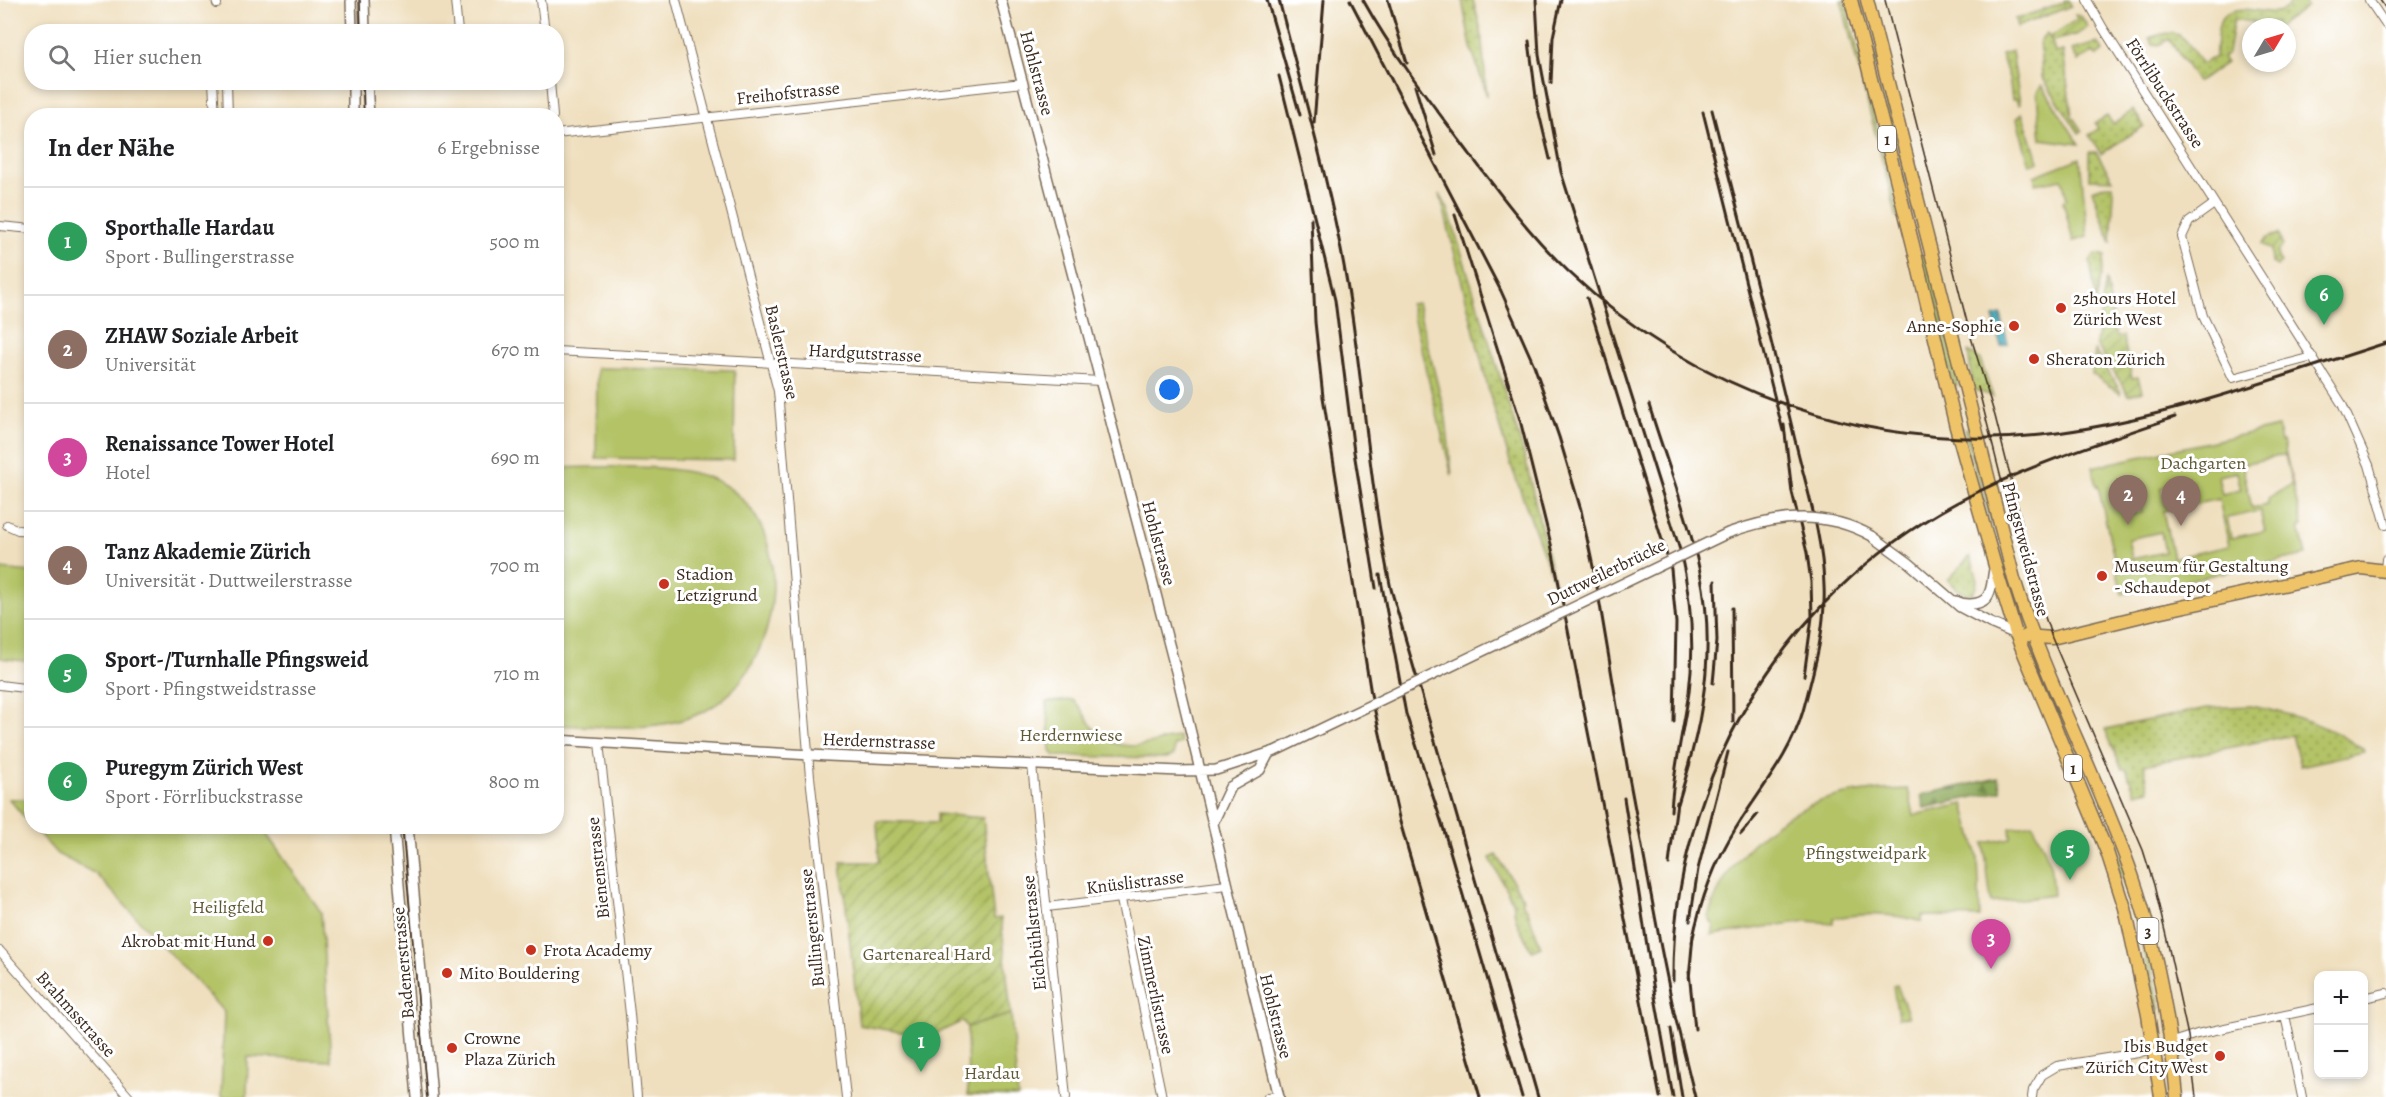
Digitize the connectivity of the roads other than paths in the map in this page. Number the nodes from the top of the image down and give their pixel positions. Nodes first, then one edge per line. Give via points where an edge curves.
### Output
1 (351, 0) edge
2 (364, 0) edge
3 (455, 0) edge
4 (541, 0) edge
5 (676, 0) edge
6 (1001, 0) edge
7 (1851, 0) edge
8 (1867, 0) edge
9 (2087, 0) edge
10 (2369, 0) edge
11 (352, 24) edge
12 (365, 24) edge
13 (457, 24) edge
14 (543, 24) edge
15 (2386, 25) edge
16 (1023, 83) junction
17 (213, 90) edge
18 (227, 90) edge
19 (353, 90) edge
20 (367, 90) edge
21 (551, 90) edge
22 (215, 108) edge
23 (228, 108) edge
24 (353, 108) edge
25 (369, 108) edge
26 (552, 108) edge
27 (707, 117) junction
28 (564, 133) edge
29 (2214, 204) junction
30 (0, 226) edge
31 (24, 228) edge
32 (564, 351) edge
33 (2313, 357) junction
34 (771, 362) junction
35 (1100, 381) junction
36 (7, 525) dead end
37 (2386, 525) edge
38 (24, 530) edge
39 (1995, 566) junction
40 (2386, 567) edge
41 (1941, 592) junction
42 (2016, 634) junction
43 (2032, 637) junction
44 (0, 685) edge
45 (24, 688) edge
46 (564, 741) edge
47 (599, 743) junction
48 (1272, 752) junction
49 (809, 755) junction
50 (1032, 765) junction
51 (1201, 771) junction
52 (1213, 823) junction
53 (395, 834) edge
54 (409, 834) edge
55 (1227, 885) junction
56 (1121, 900) junction
57 (1047, 907) junction
58 (0, 951) edge
59 (2386, 993) edge
60 (2368, 997) edge
61 (2314, 1009) edge
62 (2285, 1015) junction
63 (2169, 1041) junction
64 (2154, 1047) junction
65 (129, 1097) edge
66 (417, 1097) edge
67 (432, 1097) edge
68 (637, 1097) edge
69 (846, 1097) edge
70 (1066, 1097) edge
71 (1162, 1097) edge
72 (1268, 1097) edge
73 (1279, 1097) edge
74 (2032, 1097) edge
75 (2161, 1097) edge
76 (2177, 1097) edge
77 (2302, 1097) edge

1 - 11 street
2 - 12 street
3 - 13 street
4 - 14 street
5 - 27 street, Baslerstrasse
6 - 16 street, Hohlstrasse
7 - 39 main road, Pfingstweidstrasse / 1 via 1956,426
8 - 43 main road, Pfingstweidstrasse / 1
9 - 29 street, Förrlibuckstrasse
10 - 15 street
16 - 27 street, Freihofstrasse
16 - 35 street, Hohlstrasse
17 - 22 street
18 - 23 street
19 - 24 street
20 - 25 street
21 - 26 street
27 - 28 street, Freihofstrasse
27 - 34 street, Baslerstrasse
29 - 33 street, Förrlibuckstrasse
29 - 33 street via 2189,222 2182,237 2203,316 2233,378
30 - 31 street
32 - 34 street, Hardgutstrasse
33 - 37 street, Förrlibuckstrasse via 2358,438
34 - 35 street, Hardgutstrasse
34 - 49 street, Baslerstrasse via 778,391
35 - 51 street, Hohlstrasse
36 - 38 street
39 - 41 street via 1990,591 1981,601 1965,604
39 - 42 main road, Pfingstweidstrasse / 1
40 - 43 main road via 2361,568 2058,637
41 - 42 street, Duttweilerbrücke via 1971,614
41 - 48 street, Duttweilerbrücke, bridge via 1892,550 1855,527 1820,518 1766,521 1706,542
42 - 43 main road
42 - 64 main road, Pfingstweidstrasse / 1 via 2117,878
43 - 63 main road, Pfingstweidstrasse / 3 via 2132,875 2147,926
44 - 45 street
46 - 47 street, Herdernstrasse
47 - 49 street, Herdernstrasse
47 - 68 street, Bienenstrasse
48 - 51 street, Duttweilerbrücke
48 - 52 street via 1260,770 1230,787
49 - 50 street, Herdernstrasse
49 - 69 street, Bullingerstrasse
50 - 51 street, Herdernstrasse
50 - 57 street, Eichbühlstrasse
51 - 52 street, Hohlstrasse
52 - 55 street, Hohlstrasse
53 - 66 street, Badenerstrasse
54 - 67 street, Badenerstrasse
55 - 56 street, Knüslistrasse
55 - 73 street, Hohlstrasse
56 - 57 street, Knüslistrasse
56 - 71 street, Zimmerlistrasse
57 - 70 street, Eichbühlstrasse
58 - 65 street, Brahmsstrasse
59 - 60 street
61 - 62 street
62 - 63 street
62 - 77 street
63 - 64 street
63 - 76 main road, Pfingstweidstrasse / 3
64 - 74 street via 2049,1069 2037,1082
64 - 75 main road, Pfingstweidstrasse / 1
72 - 73 street

